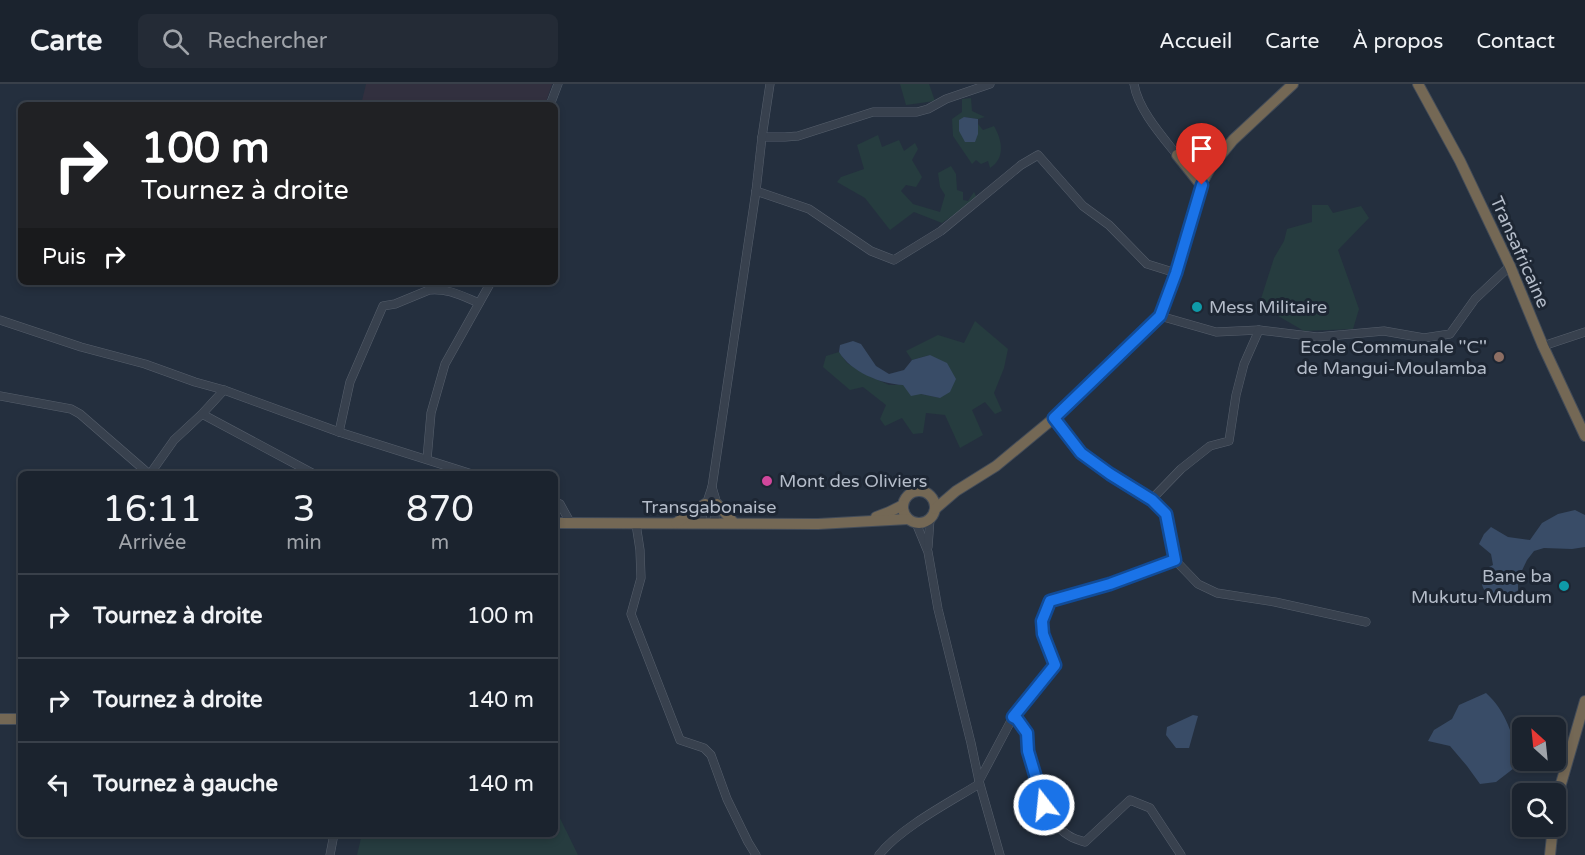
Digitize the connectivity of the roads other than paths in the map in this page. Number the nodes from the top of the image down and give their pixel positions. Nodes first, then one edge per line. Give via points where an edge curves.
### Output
1 (558, 84) edge
2 (770, 84) edge
3 (990, 84) edge
4 (1134, 84) edge
5 (1293, 84) edge
6 (1418, 84) edge
7 (551, 102) edge
8 (762, 137) junction
9 (1177, 154) junction
10 (1210, 168) junction
11 (1202, 185) junction
12 (756, 191) junction
13 (1509, 266) junction
14 (1176, 273) junction
15 (489, 285) edge
16 (479, 303) junction
17 (1160, 316) junction
18 (0, 320) edge
19 (1259, 330) junction
20 (1585, 332) edge
21 (1543, 346) junction
22 (224, 390) junction
23 (0, 396) edge
24 (202, 414) junction
25 (1054, 418) junction
26 (339, 432) junction
27 (1585, 436) edge
28 (427, 459) junction
29 (146, 471) edge
30 (152, 471) edge
31 (308, 471) edge
32 (463, 471) edge
33 (711, 487) junction
34 (956, 491) junction
35 (931, 496) junction
36 (1152, 500) junction
37 (558, 503) edge
38 (705, 504) junction
39 (717, 504) junction
40 (903, 505) junction
41 (935, 508) junction
42 (930, 519) junction
43 (863, 521) junction
44 (912, 521) junction
45 (570, 522) junction
46 (558, 523) edge
47 (700, 523) junction
48 (714, 523) junction
49 (734, 523) junction
50 (636, 524) junction
51 (676, 524) junction
52 (928, 552) junction
53 (1175, 560) junction
54 (1366, 622) dead end
55 (1585, 702) edge
56 (1013, 717) junction
57 (0, 719) edge
58 (18, 720) edge
59 (979, 783) junction
60 (1561, 783) edge
61 (333, 837) edge
62 (1551, 837) edge
63 (330, 855) edge
64 (756, 855) edge
65 (879, 855) edge
66 (1000, 855) edge
67 (1181, 855) edge
68 (1550, 855) edge

1 - 7 street
2 - 8 street
3 - 8 street via 917,112 873,112 798,136
4 - 9 street via 1136,96
5 - 10 highway via 1233,140
6 - 13 highway, Transafricaine via 1460,161
8 - 12 street
9 - 10 highway
9 - 11 highway
10 - 11 highway
11 - 14 highway
12 - 14 street via 809,209 871,250 894,260 941,231 1038,155 1083,206 1109,225 1147,264
12 - 33 street
13 - 19 street via 1475,299 1450,334 1424,338 1384,331 1317,337
13 - 21 highway, Transafricaine
14 - 17 highway
15 - 16 street
16 - 26 street via 454,292 434,289 383,306 350,382
16 - 28 street via 445,364 431,413
17 - 19 street via 1216,332
17 - 25 highway
18 - 22 street
19 - 36 street via 1244,364 1229,441 1210,446
20 - 21 street
21 - 27 highway, Transafricaine
22 - 24 street
22 - 26 street
23 - 29 street via 71,409
24 - 30 street via 174,440
24 - 31 street
25 - 34 highway via 996,466
25 - 36 street via 1081,453
26 - 28 street
28 - 32 street
33 - 38 street
33 - 39 street
34 - 35 highway
34 - 41 highway
35 - 40 highway via 925,492 911,493
35 - 41 highway
36 - 53 street via 1166,514
37 - 45 street
38 - 47 street
38 - 51 highway
39 - 48 street
39 - 49 highway
40 - 43 highway, Transgabonaise
40 - 44 highway
41 - 42 highway
42 - 44 highway
42 - 52 street
43 - 44 highway, Transgabonaise
43 - 49 highway, Transgabonaise
44 - 52 street
45 - 46 highway, Transgabonaise
45 - 50 highway, Transgabonaise
47 - 48 highway, Transgabonaise
47 - 51 highway, Transgabonaise
48 - 49 highway, Transgabonaise
50 - 51 highway, Transgabonaise
50 - 64 street via 641,579 632,614 680,740 704,748 711,755
52 - 59 street
53 - 54 street via 1198,584 1217,593
53 - 56 street via 1050,601 1042,621 1043,634 1055,665
55 - 60 highway
56 - 59 street
56 - 67 street via 1027,733 1028,751 1044,805 1069,836 1085,842 1130,800 1149,808
57 - 58 highway
59 - 65 street via 919,821
59 - 66 street
61 - 63 street
62 - 68 highway

